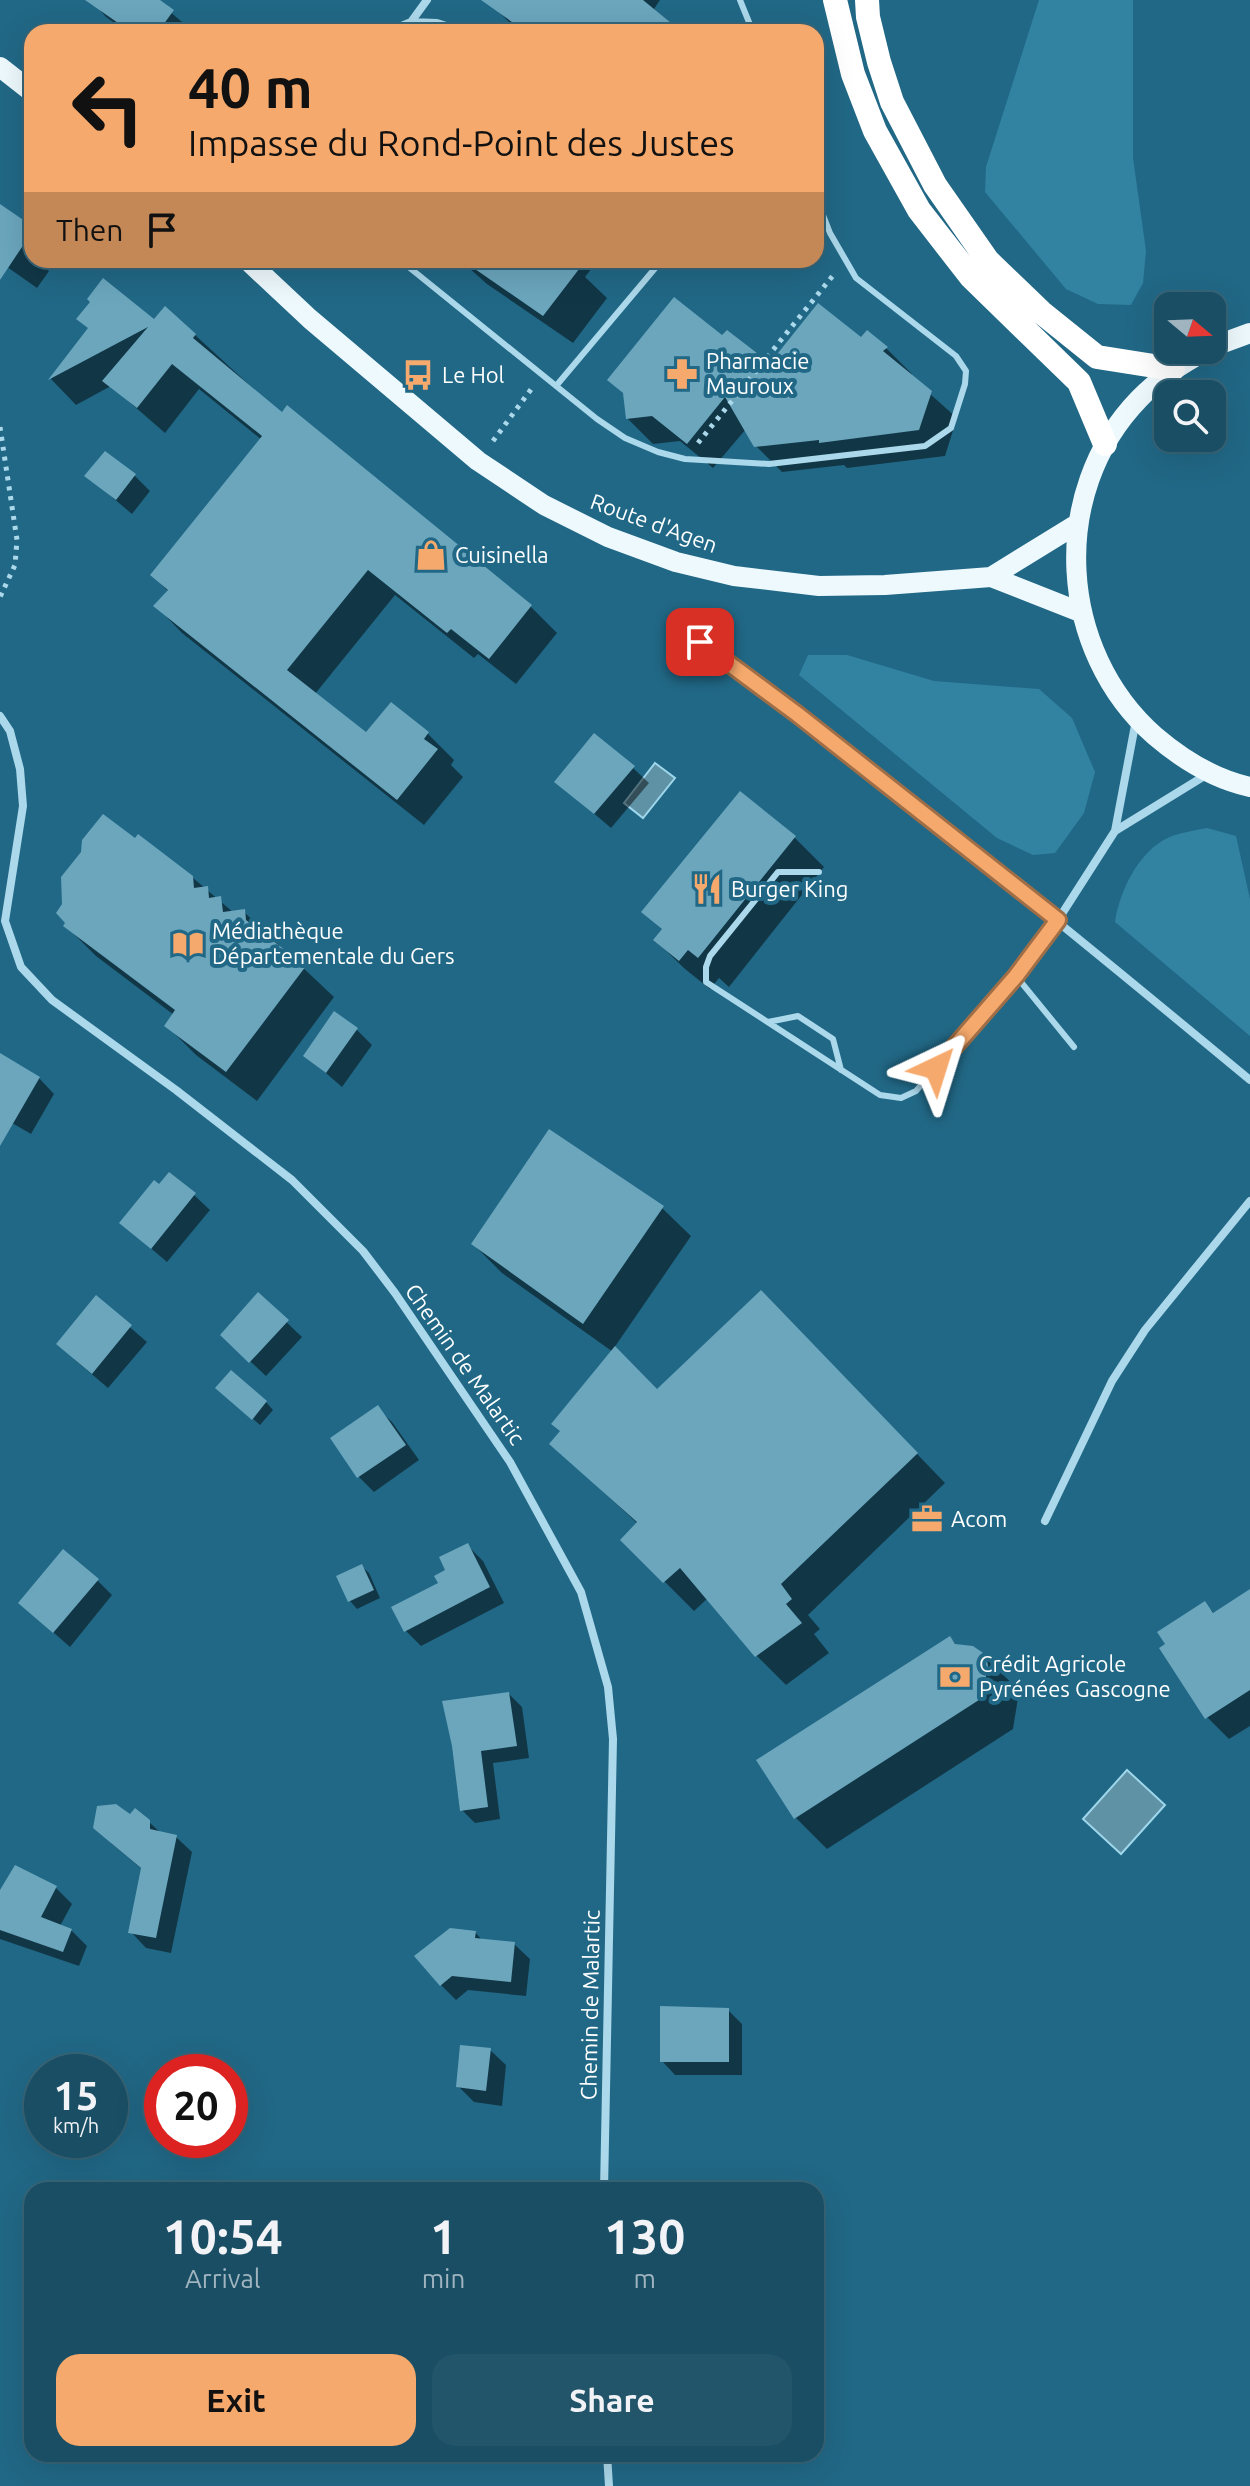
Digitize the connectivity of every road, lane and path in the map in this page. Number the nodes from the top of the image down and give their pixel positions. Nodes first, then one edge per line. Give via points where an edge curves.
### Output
1 (427, 0) edge
2 (740, 0) edge
3 (835, 0) edge
4 (867, 0) edge
5 (411, 22) junction
6 (406, 24) edge
7 (440, 24) edge
8 (750, 24) edge
9 (0, 67) edge
10 (24, 86) edge
11 (824, 218) edge
12 (844, 261) junction
13 (260, 268) edge
14 (410, 268) edge
15 (655, 268) edge
16 (1250, 333) edge
17 (1226, 343) edge
18 (1182, 364) edge
19 (1173, 369) junction
20 (542, 375) junction
21 (556, 386) junction
22 (0, 427) edge
23 (1105, 444) junction
24 (685, 459) junction
25 (478, 461) junction
26 (1077, 524) junction
27 (991, 577) junction
28 (0, 597) edge
29 (1080, 612) junction
30 (675, 624) dead end
31 (0, 716) edge
32 (1136, 719) junction
33 (1210, 773) junction
34 (1250, 787) edge
35 (1115, 831) junction
36 (819, 872) dead end
37 (1058, 920) junction
38 (5, 921) junction
39 (0, 931) edge
40 (1016, 976) junction
41 (767, 1022) junction
42 (1074, 1047) dead end
43 (841, 1070) junction
44 (1250, 1080) edge
45 (1250, 1201) edge
46 (1045, 1521) dead end
47 (604, 2182) edge
48 (608, 2462) edge
49 (609, 2486) edge

1 - 5 street
2 - 8 lane
3 - 23 highway via 853,74 875,131 919,210 971,277 1079,382
4 - 19 highway via 892,102 935,185 988,261 1097,357
5 - 6 street
5 - 7 street
9 - 10 main road
11 - 12 lane
12 - 24 path
12 - 24 lane via 856,278 956,356 966,371 951,428 925,446 769,464
13 - 25 main road, Route d'Agen via 310,319
14 - 20 lane
15 - 21 lane
16 - 17 main road
18 - 19 main road
19 - 23 main road via 1137,400
20 - 21 lane
20 - 25 path
21 - 24 lane via 625,438
22 - 28 path via 17,540 15,565
23 - 26 main road
25 - 27 main road, Route d'Agen via 544,505 608,537 734,576 819,586
26 - 27 main road, Route d'Agen
26 - 29 main road
27 - 29 main road, Route d'Agen
29 - 32 main road via 1103,672
30 - 37 street
31 - 38 street, Chemin de Malartic via 10,731 20,769 23,806
32 - 33 main road via 1175,753
32 - 35 street
33 - 34 main road
33 - 35 street
35 - 37 street
36 - 41 lane via 778,872 706,967 706,982
37 - 40 lane
37 - 44 street
38 - 39 street
38 - 47 street, Chemin de Malartic via 21,967 52,1000 292,1180 363,1251 510,1462 581,1592 608,1687 613,1739
40 - 42 lane
40 - 43 lane via 916,1091 901,1098 880,1095
41 - 43 lane
41 - 43 lane via 798,1016 833,1039
45 - 46 street via 1145,1330 1112,1381
48 - 49 street

